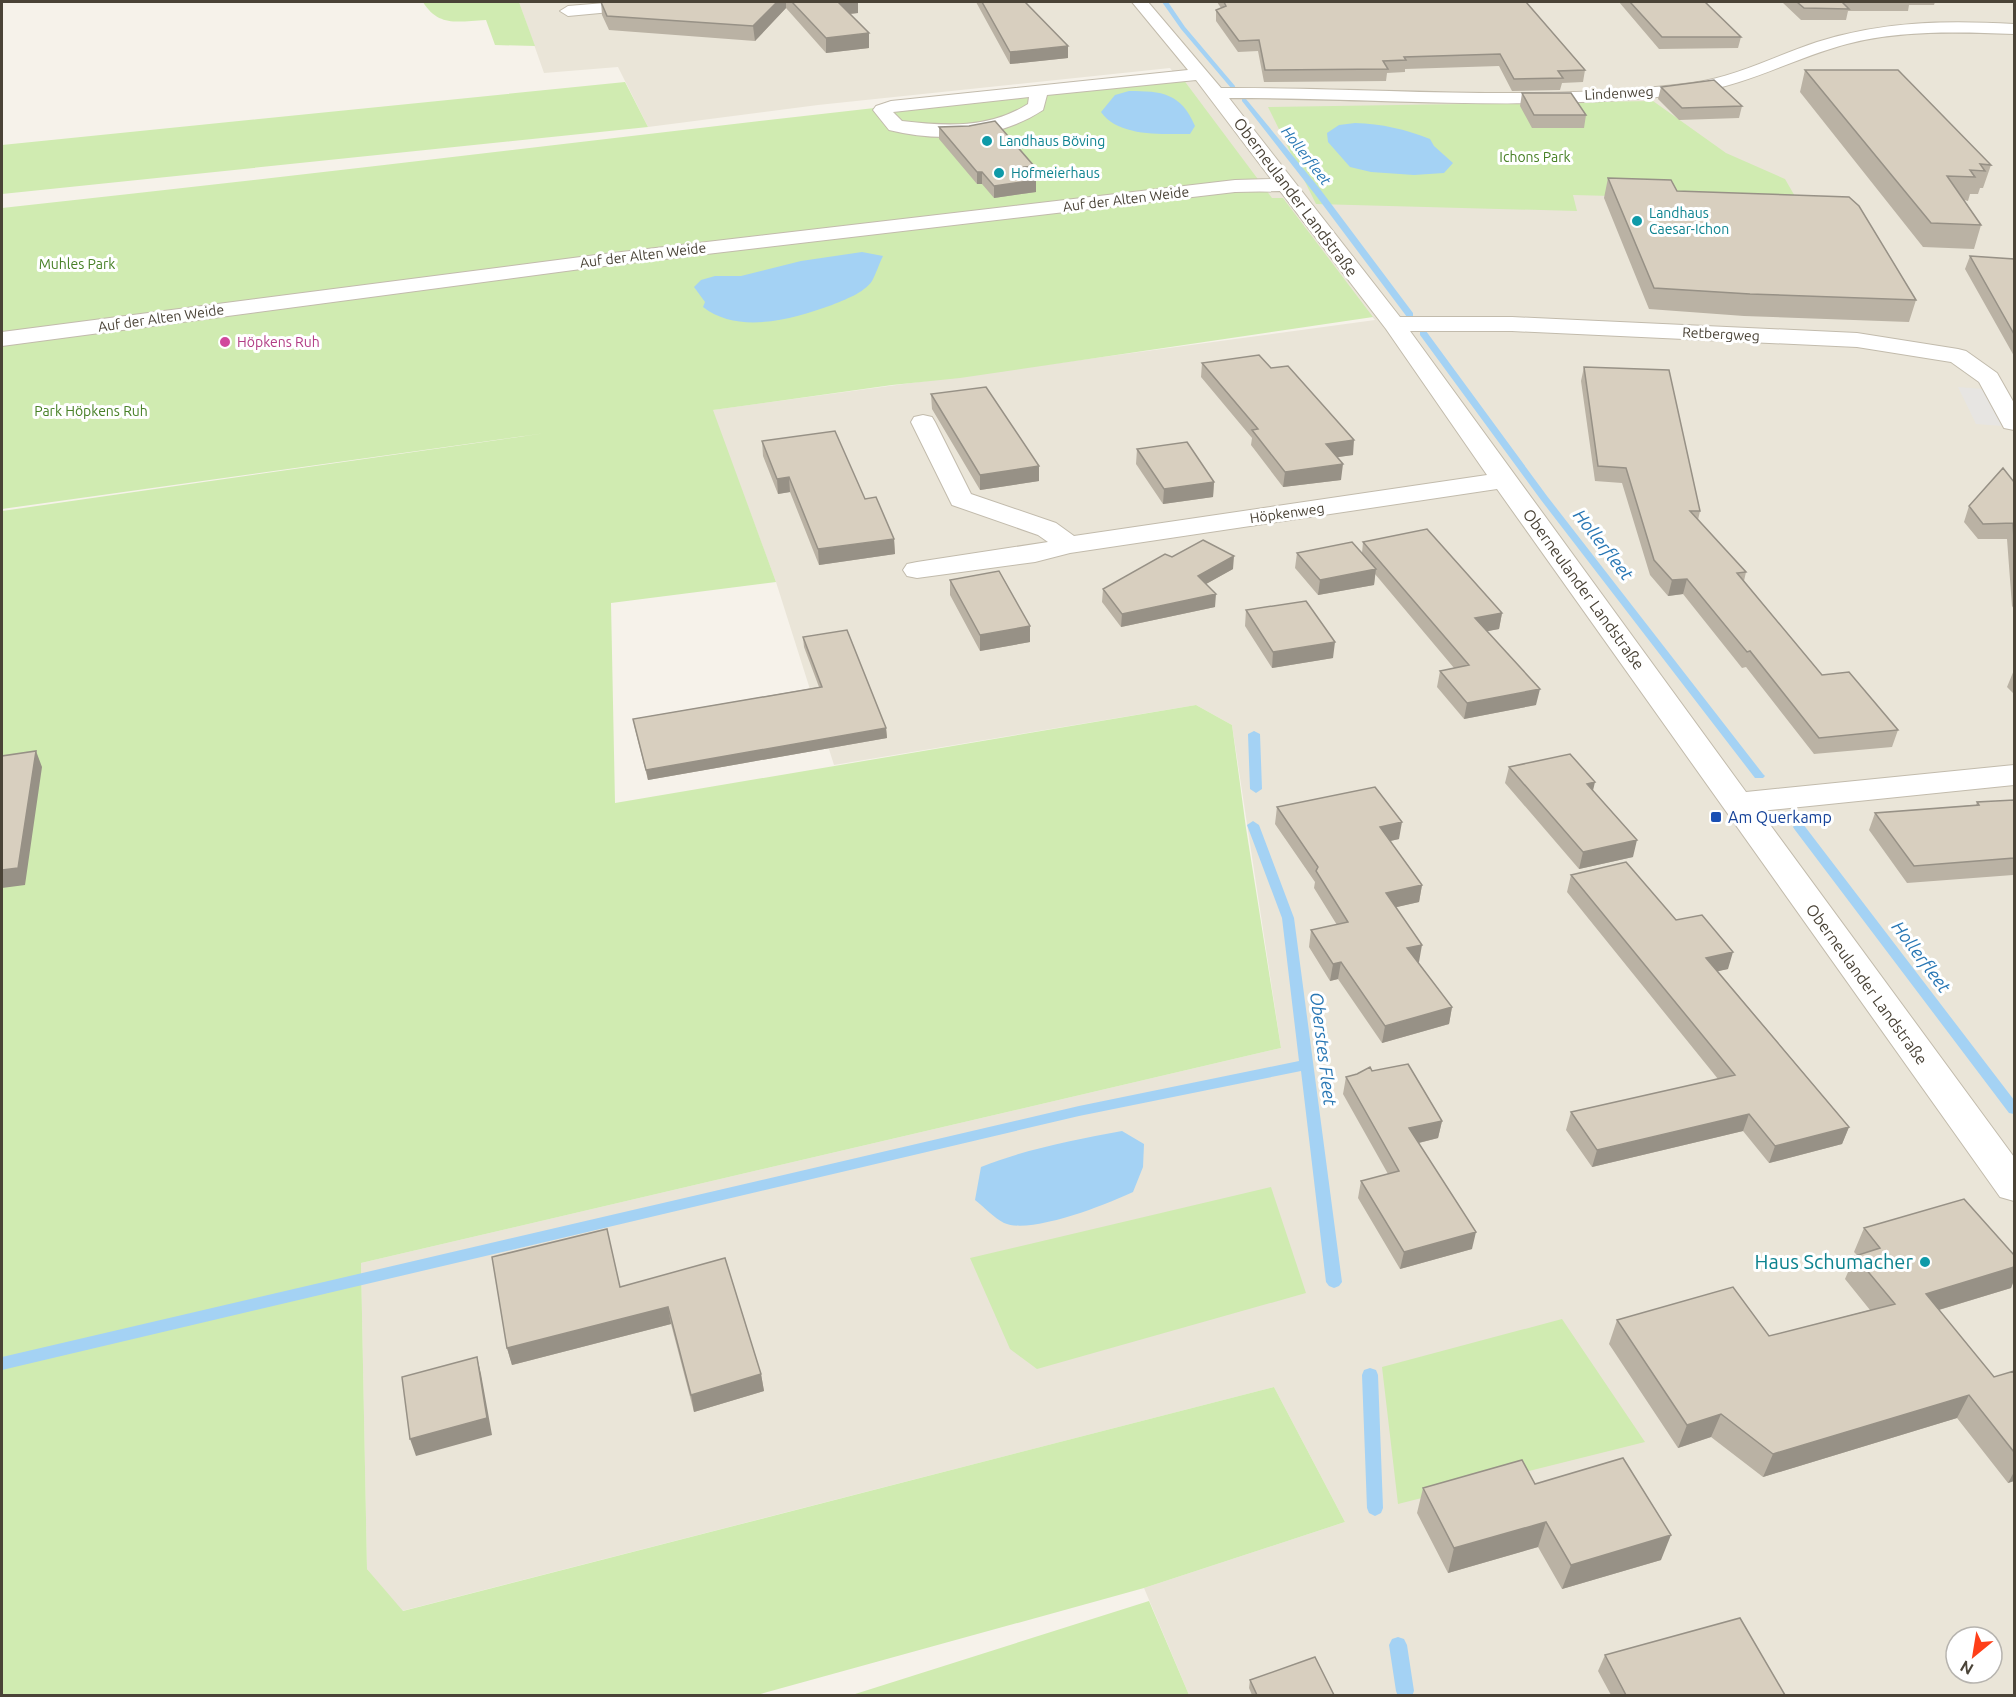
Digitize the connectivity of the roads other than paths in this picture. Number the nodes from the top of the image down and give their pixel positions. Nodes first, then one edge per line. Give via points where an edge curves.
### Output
1 (663, 2) edge
2 (1140, 2) edge
3 (568, 10) dead end
4 (2014, 29) edge
5 (1200, 74) junction
6 (1037, 90) junction
7 (1216, 93) junction
8 (1287, 185) junction
9 (1394, 324) junction
10 (2, 339) edge
11 (923, 422) dead end
12 (2013, 423) edge
13 (1504, 480) junction
14 (1069, 545) junction
15 (917, 570) dead end
16 (2014, 775) edge
17 (1737, 803) junction
18 (2014, 1186) edge

1 - 3 street
2 - 5 street, Oberneulander Landstraße
4 - 7 street, Lindenweg via 1907,31 1844,40 1726,81 1668,91 1488,97
5 - 6 street
5 - 7 street, Oberneulander Landstraße
6 - 6 street via 891,106 882,110 896,126 977,129 1023,117 1036,106
7 - 8 street, Oberneulander Landstraße
8 - 9 street, Oberneulander Landstraße
8 - 10 street, Auf der Alten Weide via 1235,186 646,255
9 - 12 street, Retbergweg via 1512,324 1857,340 1958,356 1989,378
9 - 13 street, Oberneulander Landstraße
11 - 14 street via 961,499 1047,529
13 - 14 street, Höpkenweg
13 - 17 street, Oberneulander Landstraße
14 - 15 street, Höpkenweg via 1035,554
16 - 17 street
17 - 18 street, Oberneulander Landstraße

